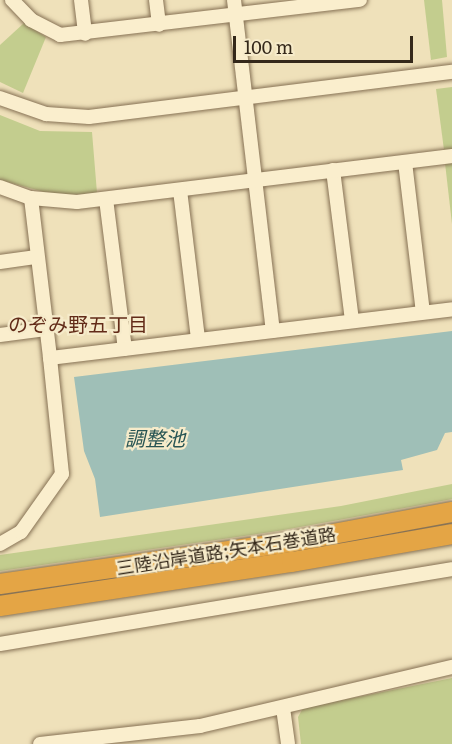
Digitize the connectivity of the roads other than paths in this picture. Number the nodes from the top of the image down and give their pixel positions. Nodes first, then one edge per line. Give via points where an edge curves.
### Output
1 (12, 0) edge
2 (81, 0) edge
3 (156, 0) edge
4 (234, 0) edge
5 (360, 0) edge
6 (310, 3) edge
7 (236, 15) junction
8 (159, 25) junction
9 (85, 34) junction
10 (452, 72) edge
11 (0, 98) edge
12 (246, 98) junction
13 (452, 156) edge
14 (405, 162) junction
15 (333, 170) junction
16 (256, 180) junction
17 (0, 187) edge
18 (180, 190) junction
19 (31, 198) junction
20 (106, 199) junction
21 (37, 257) junction
22 (0, 262) edge
23 (452, 309) edge
24 (423, 312) junction
25 (352, 320) junction
26 (46, 329) junction
27 (273, 331) junction
28 (0, 334) edge
29 (198, 339) junction
30 (125, 349) junction
31 (50, 358) junction
32 (452, 512) edge
33 (452, 534) edge
34 (0, 544) edge
35 (452, 569) edge
36 (0, 584) edge
37 (0, 606) edge
38 (0, 644) edge
39 (452, 668) edge
40 (283, 708) junction
41 (40, 744) edge
42 (288, 744) edge

1 - 9 street via 45,30 60,35
2 - 9 street
3 - 8 street
4 - 7 street
5 - 6 street
6 - 7 street
7 - 8 street
7 - 12 street
8 - 9 street
10 - 12 street
11 - 12 street via 62,117
12 - 16 street
13 - 14 street
14 - 15 street
14 - 24 street
15 - 16 street
15 - 25 street
16 - 18 street
16 - 27 street
17 - 19 street
18 - 20 street
18 - 29 street
19 - 20 street via 55,203
19 - 21 street
20 - 30 street
21 - 22 street
21 - 26 street
23 - 24 street
24 - 25 street
25 - 27 street
26 - 28 street
26 - 31 street
27 - 29 street
29 - 30 street
30 - 31 street
31 - 34 street via 62,474 21,532
32 - 36 highway, 三陸沿岸道路;矢本石巻道路 via 290,542
33 - 37 highway, 三陸沿岸道路;矢本石巻道路
35 - 38 street
39 - 40 street
40 - 41 street via 200,726
40 - 42 street

